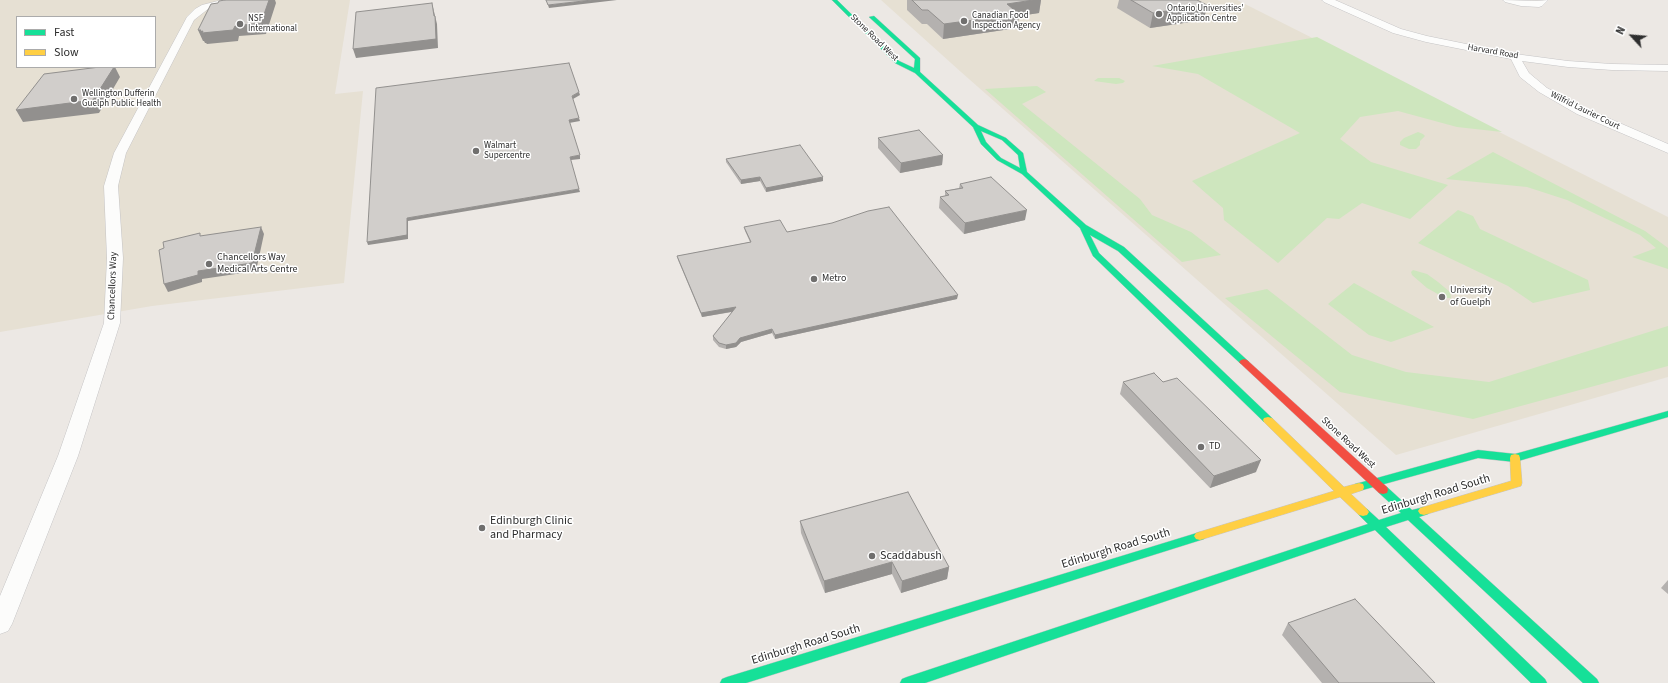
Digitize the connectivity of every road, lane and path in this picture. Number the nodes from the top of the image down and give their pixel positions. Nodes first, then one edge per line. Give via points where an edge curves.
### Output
1 (234, 0) edge
2 (834, 0) edge
3 (1327, 0) edge
4 (1508, 0) edge
5 (1543, 0) edge
6 (866, 11) dead end
7 (1515, 56) junction
8 (1668, 68) edge
9 (917, 72) junction
10 (976, 126) junction
11 (1668, 149) edge
12 (1024, 173) junction
13 (1083, 228) junction
14 (1668, 414) edge
15 (1514, 458) junction
16 (1375, 482) junction
17 (1342, 492) junction
18 (1410, 516) junction
19 (1376, 525) junction
20 (0, 624) edge
21 (727, 683) edge
22 (907, 683) edge
23 (1540, 683) edge
24 (1592, 683) edge

1 - 20 street, Chancellors Way via 205,7 190,19 120,153 111,186 115,258 112,323 68,456
2 - 9 main road, Stone Road West via 897,62
3 - 7 street, Harvard Road via 1397,31 1426,40
4 - 5 street via 1539,4
6 - 9 main road, Stone Road West via 918,59
7 - 8 street, Harvard Road via 1612,67
7 - 11 street, Wilfrid Laurier Court via 1524,75 1543,90 1581,111
9 - 10 main road, Stone Road West
10 - 12 main road, Stone Road West via 983,144 988,149 999,159
10 - 12 main road, Stone Road West via 1004,139 1021,154
12 - 13 main road, Stone Road West
13 - 16 main road, Stone Road West via 1121,249
13 - 17 main road, Stone Road West via 1096,254
14 - 15 main road, Edinburgh Road South
15 - 16 main road, Edinburgh Road South via 1478,454
15 - 18 main road, Edinburgh Road South via 1517,483
16 - 17 main road, Edinburgh Road South
16 - 18 main road, Stone Road West
17 - 19 main road, Stone Road West
17 - 21 main road, Edinburgh Road South
18 - 19 main road, Edinburgh Road South
18 - 24 main road, Stone Road West
19 - 22 main road, Edinburgh Road South
19 - 23 main road, Stone Road West

